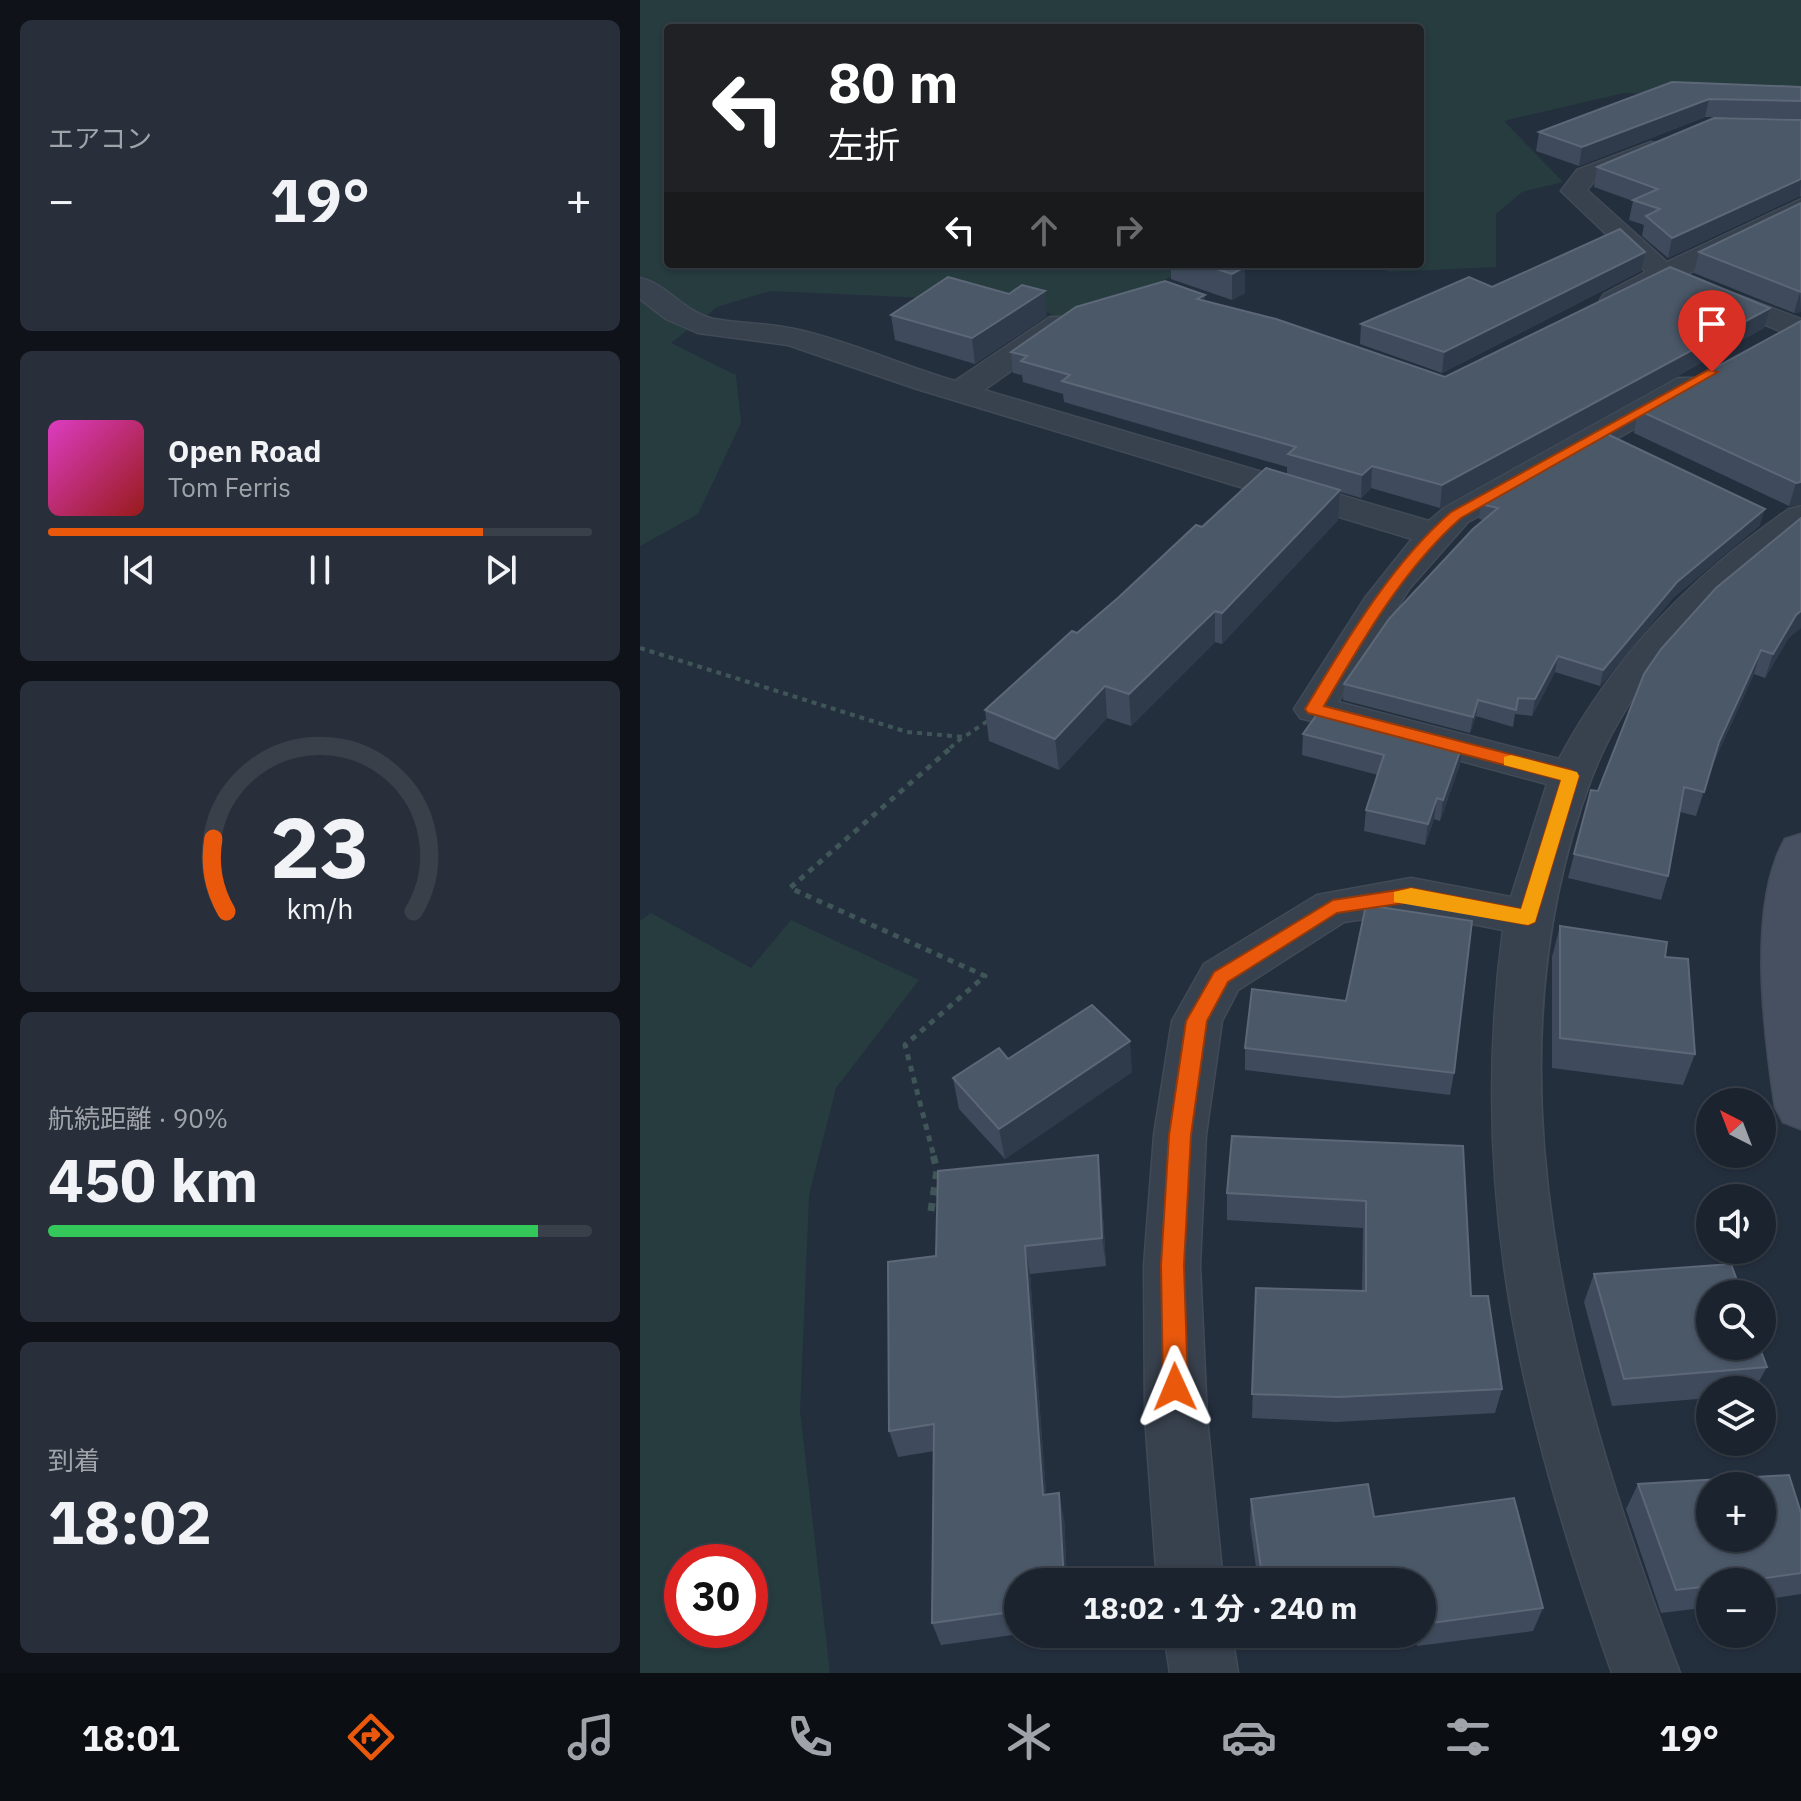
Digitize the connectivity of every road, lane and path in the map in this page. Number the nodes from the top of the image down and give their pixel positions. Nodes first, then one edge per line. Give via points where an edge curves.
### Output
1 (1679, 137) edge
2 (1801, 207) edge
3 (1664, 274) junction
4 (640, 286) edge
5 (1595, 309) edge
6 (1081, 314) edge
7 (1788, 331) edge
8 (1712, 372) edge
9 (960, 392) junction
10 (1602, 433) junction
11 (1642, 452) edge
12 (1785, 516) edge
13 (1434, 534) junction
14 (640, 648) edge
15 (1001, 712) edge
16 (964, 737) junction
17 (1571, 776) junction
18 (1801, 850) edge
19 (1528, 917) junction
20 (1801, 1107) edge
21 (931, 1211) dead end
22 (1189, 1568) edge
23 (1200, 1648) edge
24 (1204, 1673) edge
25 (1646, 1673) edge

1 - 3 street via 1586,175 1573,191
2 - 3 street
3 - 5 street
3 - 7 street
4 - 9 street via 676,313 708,327 797,338
6 - 9 street
8 - 10 street
9 - 13 street
10 - 11 street
10 - 13 street via 1456,515
12 - 17 street via 1654,640 1595,726
13 - 17 street via 1354,641 1314,709
14 - 16 path via 907,732
15 - 16 path
16 - 21 path via 790,888 985,976 905,1045 937,1170
17 - 19 street
18 - 20 street via 1787,940 1786,1021
19 - 22 street via 1411,895 1333,907 1221,977 1197,1021 1180,1135 1172,1265 1176,1417
19 - 25 street via 1515,1070 1519,1159 1534,1280 1562,1419 1610,1577
23 - 24 street

